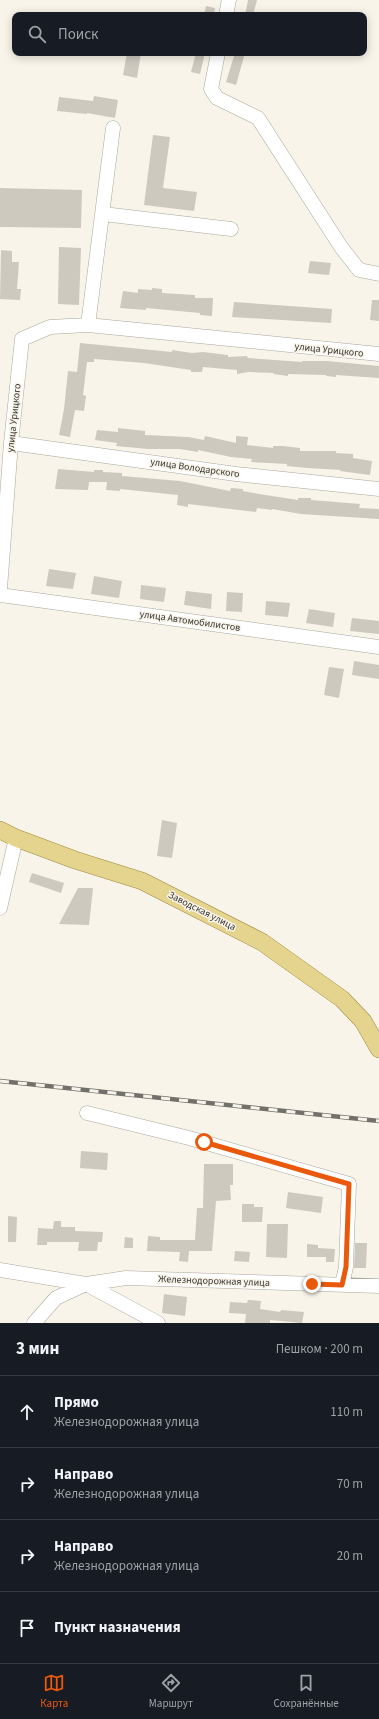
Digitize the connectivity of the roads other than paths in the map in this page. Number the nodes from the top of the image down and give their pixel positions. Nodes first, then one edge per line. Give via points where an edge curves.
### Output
1 (229, 0) edge
2 (227, 12) edge
3 (217, 56) edge
4 (113, 128) dead end
5 (102, 214) junction
6 (231, 229) dead end
7 (379, 274) edge
8 (88, 326) junction
9 (379, 354) edge
10 (11, 443) junction
11 (379, 489) edge
12 (0, 589) edge
13 (0, 595) edge
14 (379, 647) edge
15 (0, 830) edge
16 (16, 838) junction
17 (0, 908) edge
18 (377, 1042) edge
19 (87, 1113) dead end
20 (0, 1270) edge
21 (86, 1284) junction
22 (342, 1285) junction
23 (379, 1286) edge
24 (34, 1323) edge
25 (158, 1323) edge

1 - 2 street
3 - 7 street via 211,89 217,98 258,118 341,247 359,270
4 - 5 street
5 - 6 street
5 - 8 street
8 - 9 street, улица Урицкого
8 - 10 street, улица Урицкого via 50,327 22,339
10 - 11 street, улица Володарского via 236,474
10 - 12 street, улица Урицкого
13 - 14 street, улица Автомобилистов
15 - 16 main road, Заводская улица
16 - 17 street
16 - 18 main road, Заводская улица via 142,881 262,942 342,999 363,1021
19 - 22 street via 190,1138 349,1184 346,1267
20 - 21 street, Железнодорожная улица
21 - 22 street, Железнодорожная улица via 126,1278
21 - 24 street, Железнодорожная улица via 56,1298
21 - 25 street, Железнодорожная улица
22 - 23 street, Железнодорожная улица

